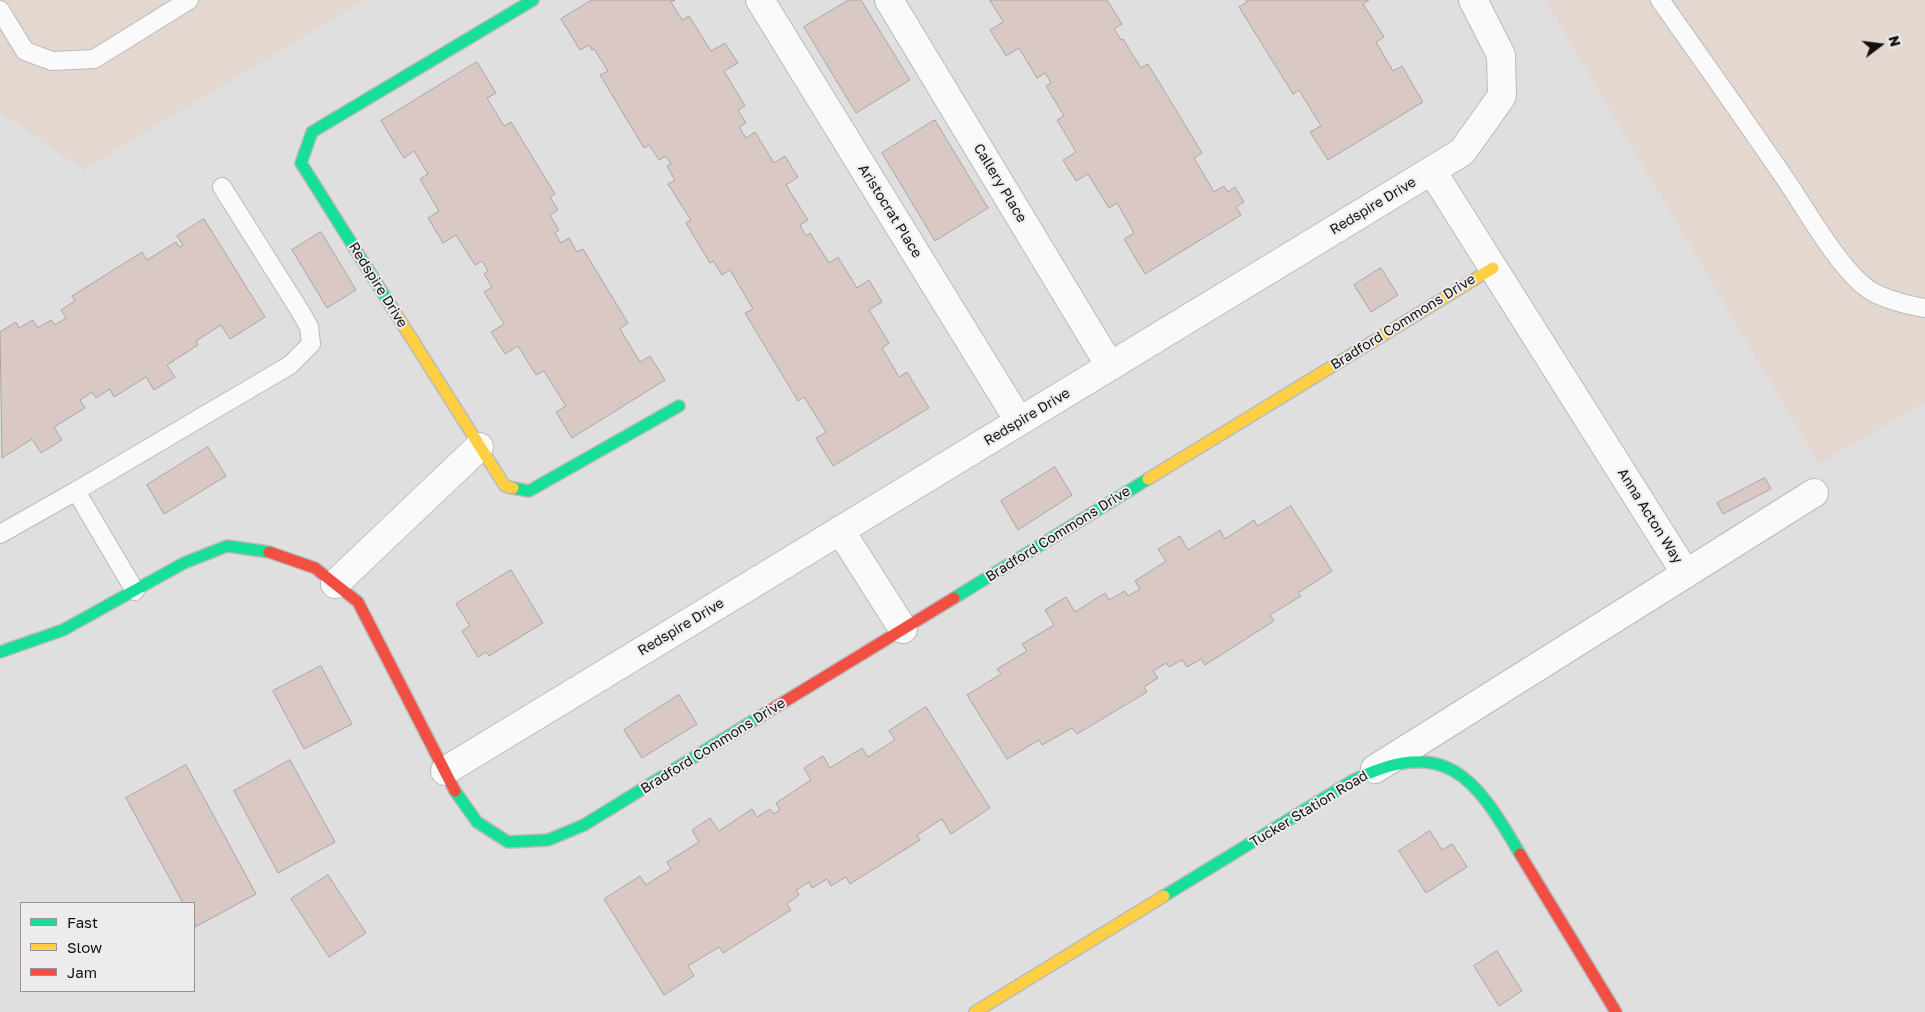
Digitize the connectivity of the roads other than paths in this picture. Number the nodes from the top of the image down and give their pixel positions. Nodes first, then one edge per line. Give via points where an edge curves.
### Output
1 (189, 0) edge
2 (533, 0) edge
3 (760, 0) edge
4 (890, 0) edge
5 (1472, 0) edge
6 (1660, 0) edge
7 (0, 10) edge
8 (1432, 170) junction
9 (222, 187) dead end
10 (1493, 268) junction
11 (1925, 308) edge
12 (1110, 366) junction
13 (679, 406) dead end
14 (1019, 421) junction
15 (479, 447) junction
16 (76, 491) junction
17 (1814, 493) dead end
18 (840, 530) junction
19 (0, 534) edge
20 (1686, 574) junction
21 (335, 584) junction
22 (135, 590) junction
23 (903, 629) junction
24 (0, 652) edge
25 (445, 771) junction
26 (1372, 771) junction
27 (975, 1012) edge
28 (1616, 1012) edge

1 - 7 lane via 94,59 52,62 25,51
2 - 15 street, Redspire Drive via 312,132 301,163
3 - 14 street, Aristocrat Place
4 - 12 street, Callery Place
5 - 8 street, Redspire Drive via 1501,55 1502,96 1462,152
6 - 11 lane via 1830,246 1852,272 1868,289
8 - 10 street, Anna Acton Way
8 - 12 street, Redspire Drive
9 - 16 lane via 300,311 309,327 312,344 290,365
10 - 20 street, Anna Acton Way
10 - 23 street, Bradford Commons Drive
12 - 14 street, Redspire Drive
13 - 15 street, Redspire Drive via 529,491 505,486
14 - 18 street, Redspire Drive
15 - 21 street
16 - 19 lane
16 - 22 lane
17 - 20 street
18 - 23 street
18 - 25 street, Redspire Drive
20 - 26 street, Anna Acton Way
21 - 22 street, Bradford Commons Drive via 315,568 277,553 227,546 184,563
21 - 25 street, Bradford Commons Drive via 358,602
22 - 24 street, Bradford Commons Drive via 63,630
23 - 25 street, Bradford Commons Drive via 584,825 548,840 508,842 478,822 459,798
26 - 27 street, Tucker Station Road
26 - 28 street, Tucker Station Road via 1393,764 1415,762 1442,765 1460,772 1488,802

